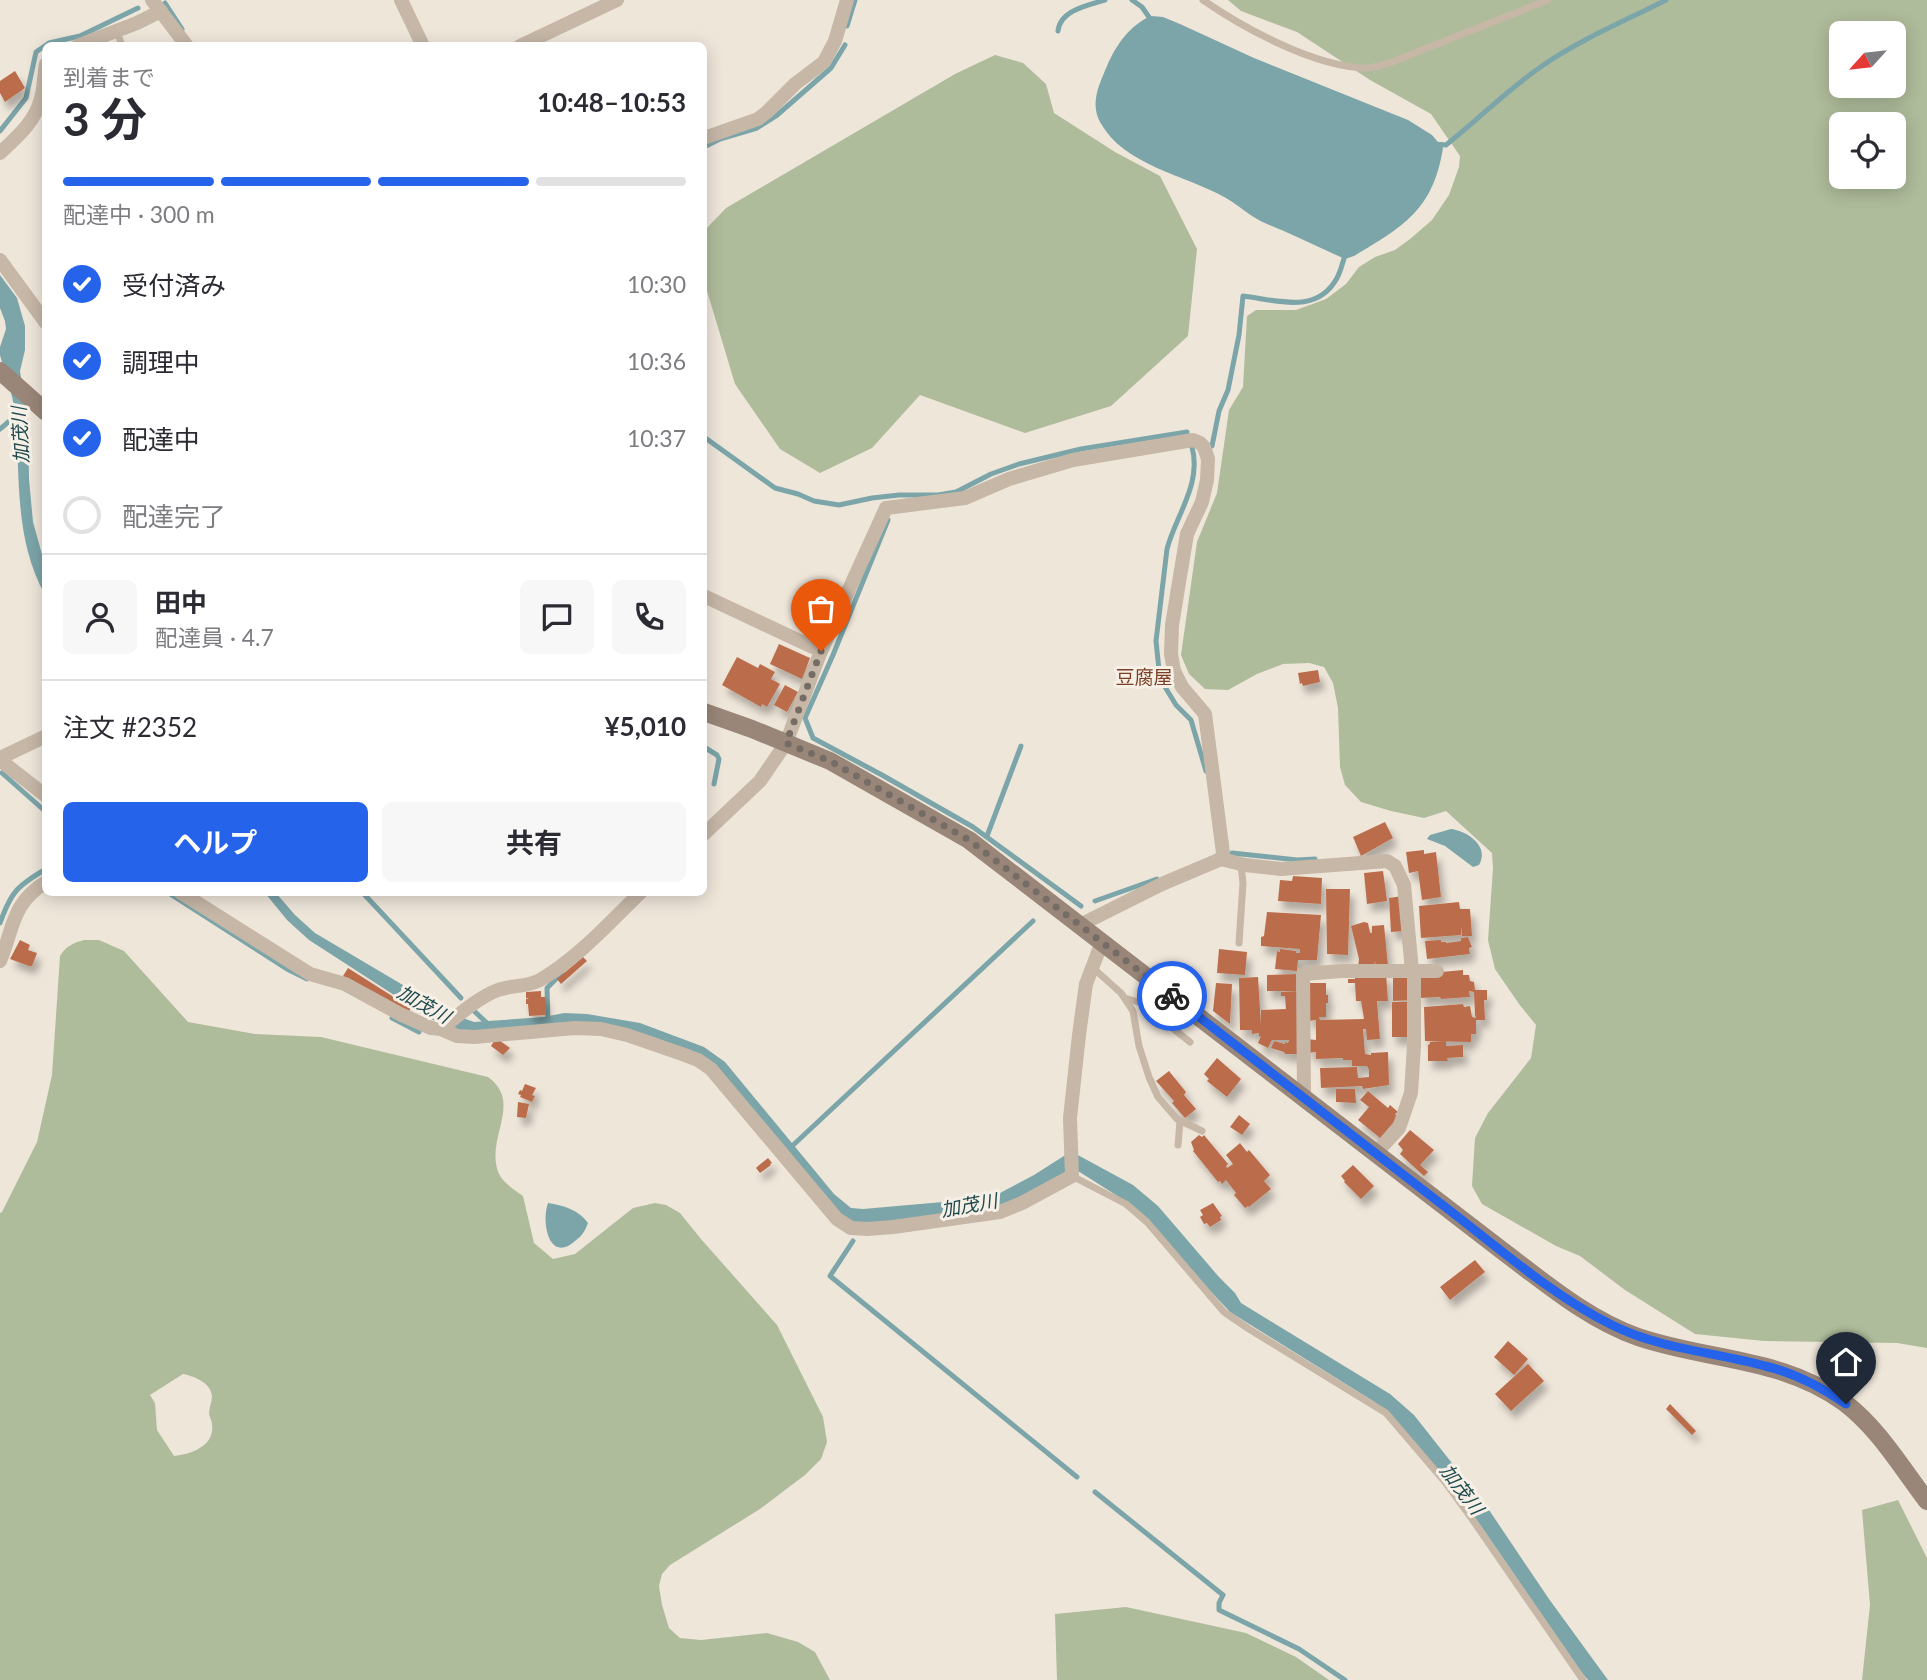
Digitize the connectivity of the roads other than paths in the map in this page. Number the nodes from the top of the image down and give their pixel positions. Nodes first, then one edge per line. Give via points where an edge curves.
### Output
1 (401, 0) edge
2 (617, 0) edge
3 (847, 0) edge
4 (1203, 0) edge
5 (1548, 0) edge
6 (157, 6) edge
7 (117, 31) junction
8 (88, 42) edge
9 (121, 42) edge
10 (184, 42) edge
11 (421, 42) edge
12 (528, 42) edge
13 (42, 92) edge
14 (707, 137) edge
15 (0, 153) edge
16 (0, 261) edge
17 (42, 318) edge
18 (0, 371) edge
19 (42, 408) edge
20 (707, 597) edge
21 (821, 651) junction
22 (707, 713) edge
23 (42, 738) edge
24 (786, 743) junction
25 (0, 759) edge
26 (42, 793) edge
27 (707, 831) edge
28 (1221, 859) junction
29 (1241, 864) junction
30 (42, 885) edge
31 (186, 896) edge
32 (637, 896) edge
33 (1080, 925) junction
34 (1102, 942) junction
35 (1239, 943) dead end
36 (0, 961) edge
37 (1093, 968) junction
38 (1413, 971) junction
39 (1437, 971) dead end
40 (1125, 998) junction
41 (440, 1029) junction
42 (1190, 1042) dead end
43 (1304, 1098) junction
44 (1180, 1121) junction
45 (1202, 1131) dead end
46 (1178, 1145) dead end
47 (1376, 1153) junction
48 (1072, 1176) junction
49 (1927, 1501) edge
50 (1583, 1680) edge

1 - 11 street
2 - 12 street
3 - 14 street via 824,62 758,118
4 - 5 lane via 1304,54 1368,68
6 - 7 street via 137,23
6 - 10 street
7 - 8 street
7 - 9 lane
13 - 15 street via 33,117
16 - 17 street
18 - 19 main road
20 - 21 street
21 - 24 street
21 - 28 street via 886,508 965,498 1073,460 1192,440 1200,443 1208,459 1207,480 1184,545 1171,654 1182,687 1205,714
22 - 24 main road
23 - 25 street
24 - 27 street via 760,781
24 - 33 main road via 830,761 969,840
25 - 26 street
28 - 29 street
28 - 33 street
29 - 35 lane
29 - 38 street via 1281,869 1387,861 1395,866 1404,885
30 - 36 street via 16,911
31 - 41 street via 310,974 345,984 400,1014
32 - 41 street via 548,976 479,999
33 - 34 main road
34 - 37 street
34 - 43 main road
37 - 40 lane
37 - 48 street via 1086,985 1070,1118
38 - 39 street
38 - 43 street via 1303,974
38 - 47 street via 1412,1093 1399,1128
40 - 42 lane via 1140,1003
40 - 44 lane via 1133,1011 1149,1077 1158,1097
41 - 48 street via 474,1037 601,1029 698,1060 711,1069 837,1219 851,1228 1000,1212
43 - 47 main road
44 - 45 lane
44 - 46 lane
47 - 49 main road via 1533,1274 1611,1325 1655,1342 1797,1376 1846,1404 1871,1426
48 - 50 lane via 1126,1204 1147,1222 1224,1312 1386,1413 1465,1509

